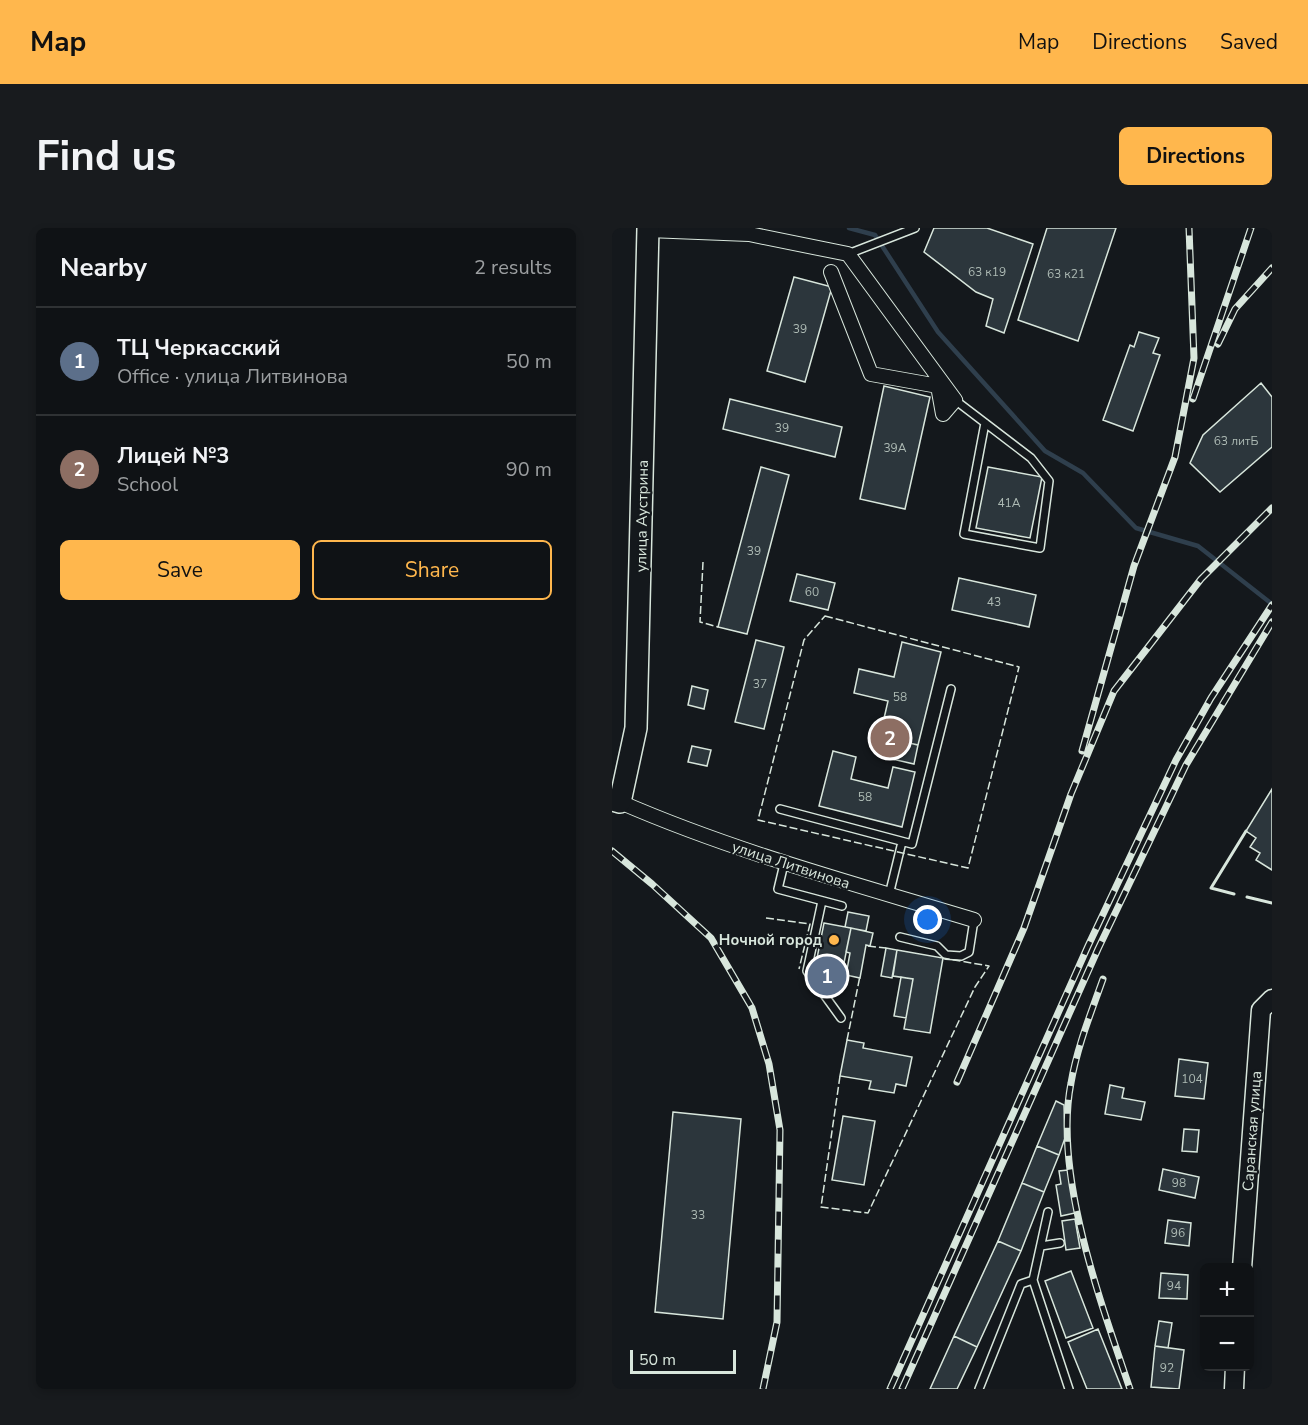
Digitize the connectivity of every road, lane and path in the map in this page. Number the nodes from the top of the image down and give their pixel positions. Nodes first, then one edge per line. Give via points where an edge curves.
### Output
1 (915, 228) edge
2 (648, 229) edge
3 (848, 255) junction
4 (831, 272) dead end
5 (956, 400) junction
6 (985, 423) dead end
7 (951, 689) dead end
8 (616, 801) edge
9 (780, 809) dead end
10 (902, 842) junction
11 (784, 864) junction
12 (888, 896) junction
13 (822, 901) junction
14 (842, 906) dead end
15 (974, 920) joint
16 (900, 937) dead end
17 (1272, 999) edge
18 (841, 1018) dead end
19 (1048, 1212) dead end
20 (1060, 1243) dead end
21 (1041, 1246) junction
22 (1242, 1263) edge
23 (1033, 1280) junction
24 (1236, 1371) edge
25 (979, 1389) edge
26 (1070, 1389) edge
27 (1236, 1389) edge

1 - 3 lane
2 - 3 street via 749,234
2 - 8 main road, улица Аустрина via 636,728
3 - 5 street
4 - 5 street via 871,374 938,386 944,414
5 - 6 lane via 1031,458 1049,481 1040,548 964,534
7 - 10 lane via 912,844
8 - 11 street, улица Литвинова via 676,827
9 - 10 lane
10 - 12 lane
11 - 12 street, улица Литвинова
11 - 13 lane via 778,889
12 - 15 street, улица Литвинова
13 - 14 lane
13 - 18 lane via 807,970
15 - 16 lane via 969,952 961,956 946,955 937,946
17 - 22 main road, Саранская улица via 1260,1010
19 - 21 lane
20 - 21 lane
21 - 23 lane
23 - 25 lane via 1021,1284
23 - 26 lane
24 - 27 main road

